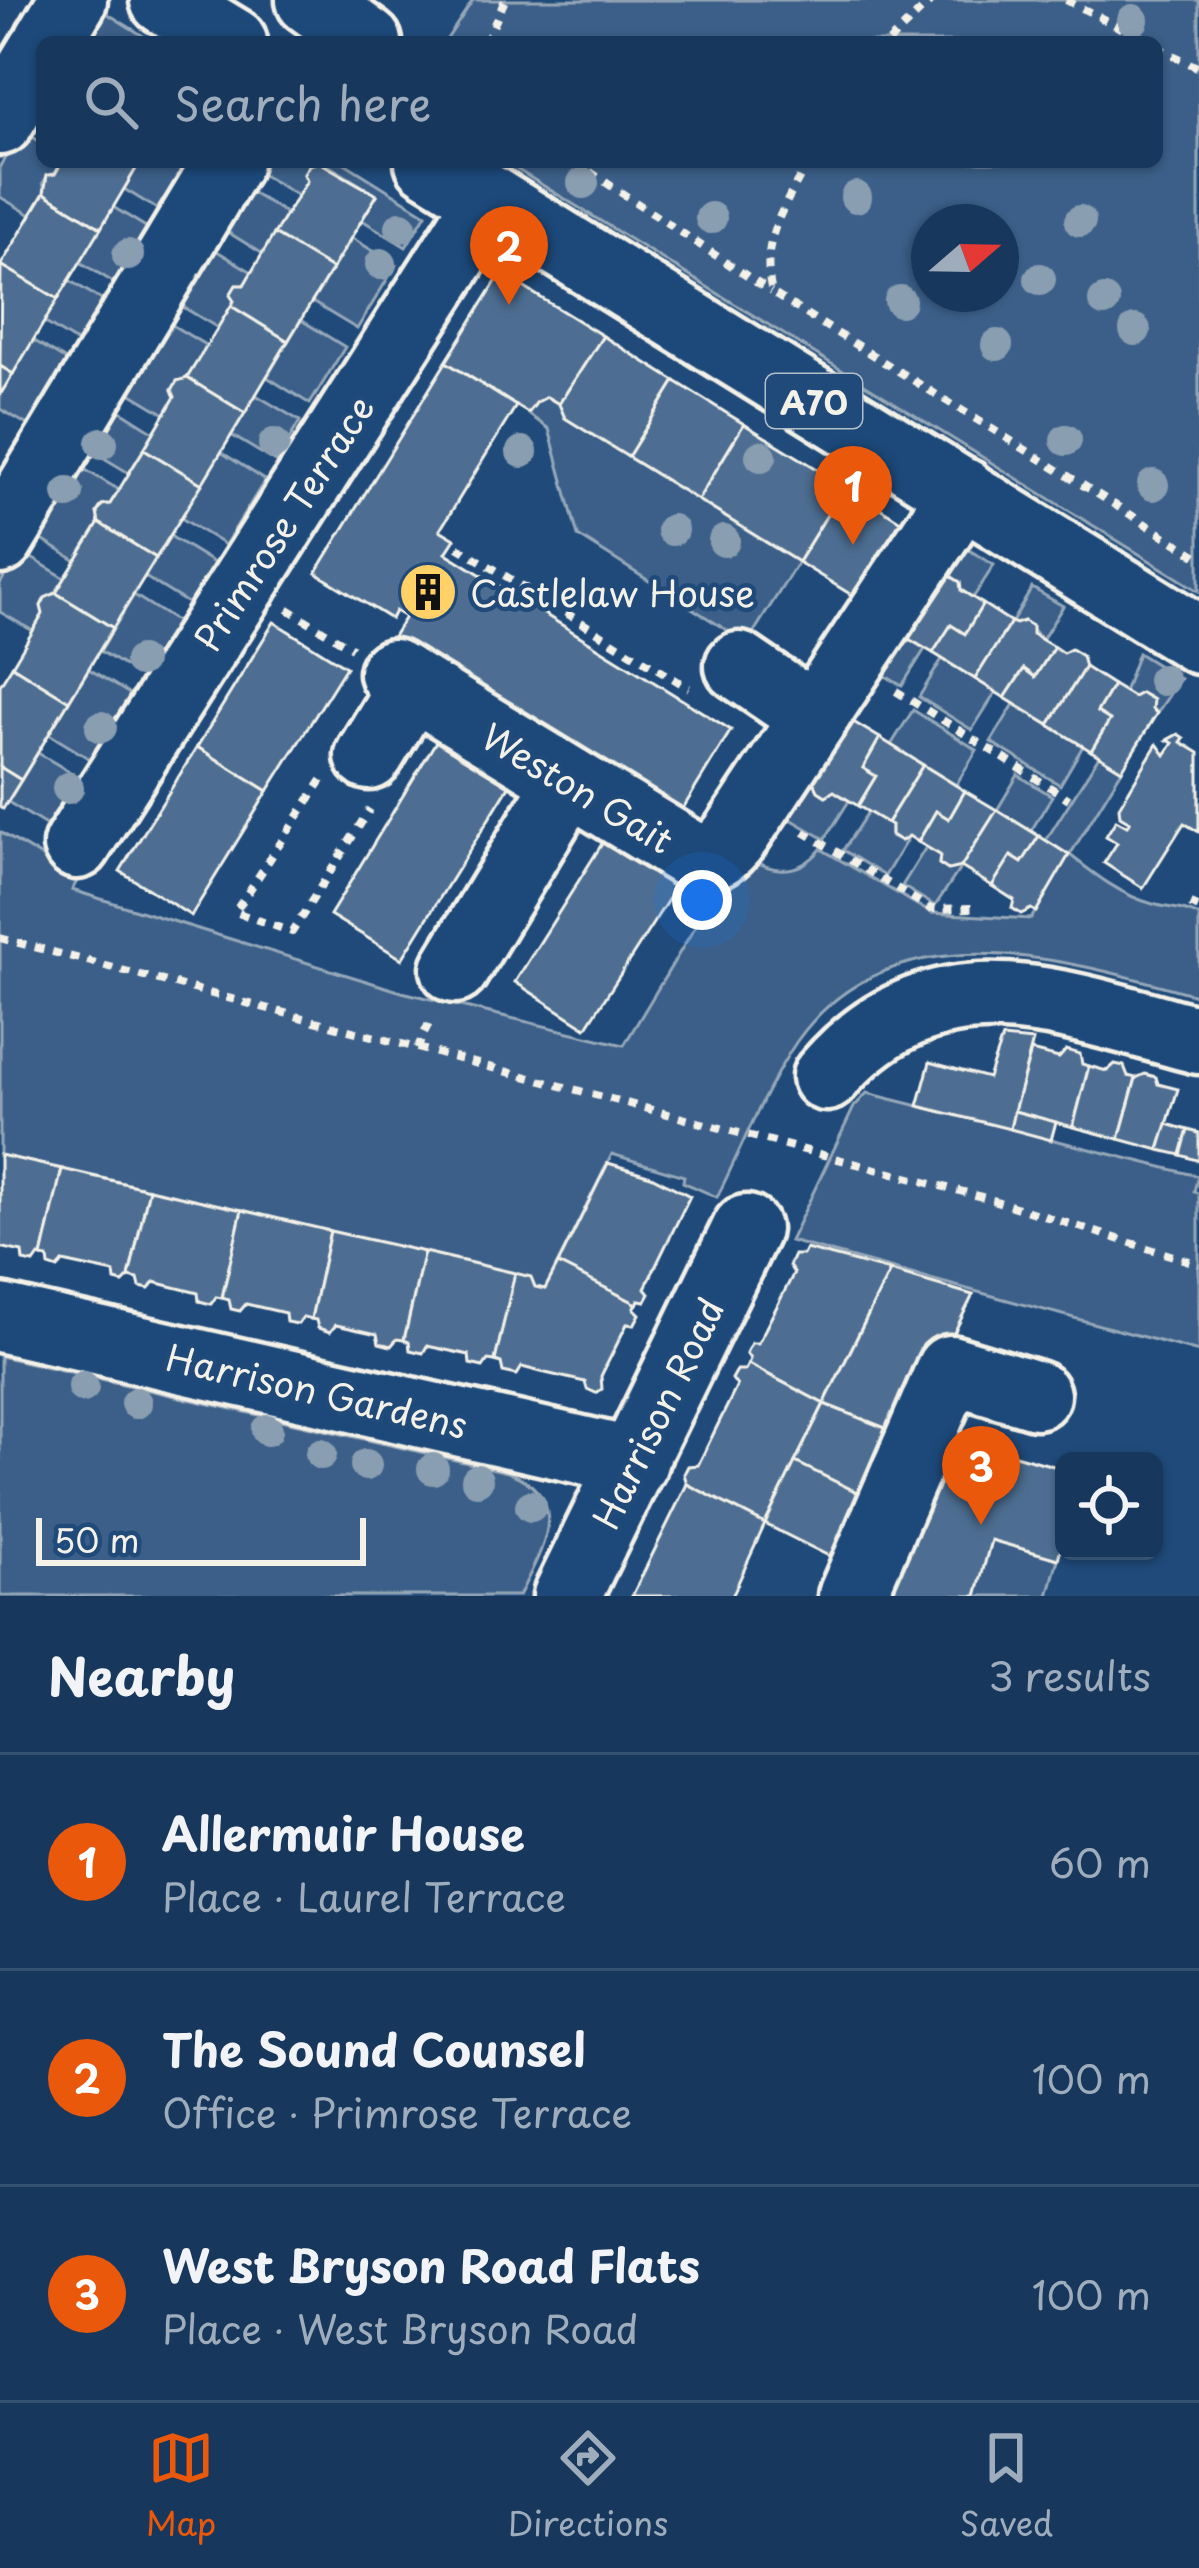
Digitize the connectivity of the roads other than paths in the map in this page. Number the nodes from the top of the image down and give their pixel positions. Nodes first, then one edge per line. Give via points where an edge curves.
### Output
1 (73, 0) edge
2 (164, 0) edge
3 (310, 0) edge
4 (52, 36) edge
5 (223, 36) edge
6 (360, 36) edge
7 (36, 62) edge
8 (0, 121) edge
9 (224, 168) edge
10 (438, 168) edge
11 (489, 200) junction
12 (963, 492) junction
13 (0, 540) edge
14 (1199, 640) edge
15 (719, 680) road end
16 (834, 687) junction
17 (360, 773) road end
18 (569, 781) junction
19 (768, 830) road end
20 (77, 845) dead end
21 (454, 969) dead end
22 (1199, 1040) edge
23 (826, 1077) dead end
24 (746, 1229) dead end
25 (0, 1318) edge
26 (1036, 1395) dead end
27 (634, 1462) junction
28 (567, 1596) edge
29 (852, 1596) edge

1 - 4 street
2 - 5 street
3 - 6 street
7 - 8 street
9 - 13 street
10 - 11 street, A70
11 - 12 street, A70
11 - 20 street, Primrose Terrace
12 - 14 street, A70
12 - 16 street
15 - 16 street
16 - 18 street, Weston Gait via 727,848 713,856 691,855
16 - 19 street via 826,731
17 - 18 street, Weston Gait via 403,679
18 - 21 street
22 - 23 street via 1040,998 955,998 876,1030
24 - 27 street, Harrison Road
25 - 27 street, Harrison Gardens
26 - 29 street via 950,1369
27 - 28 street, Harrison Road

